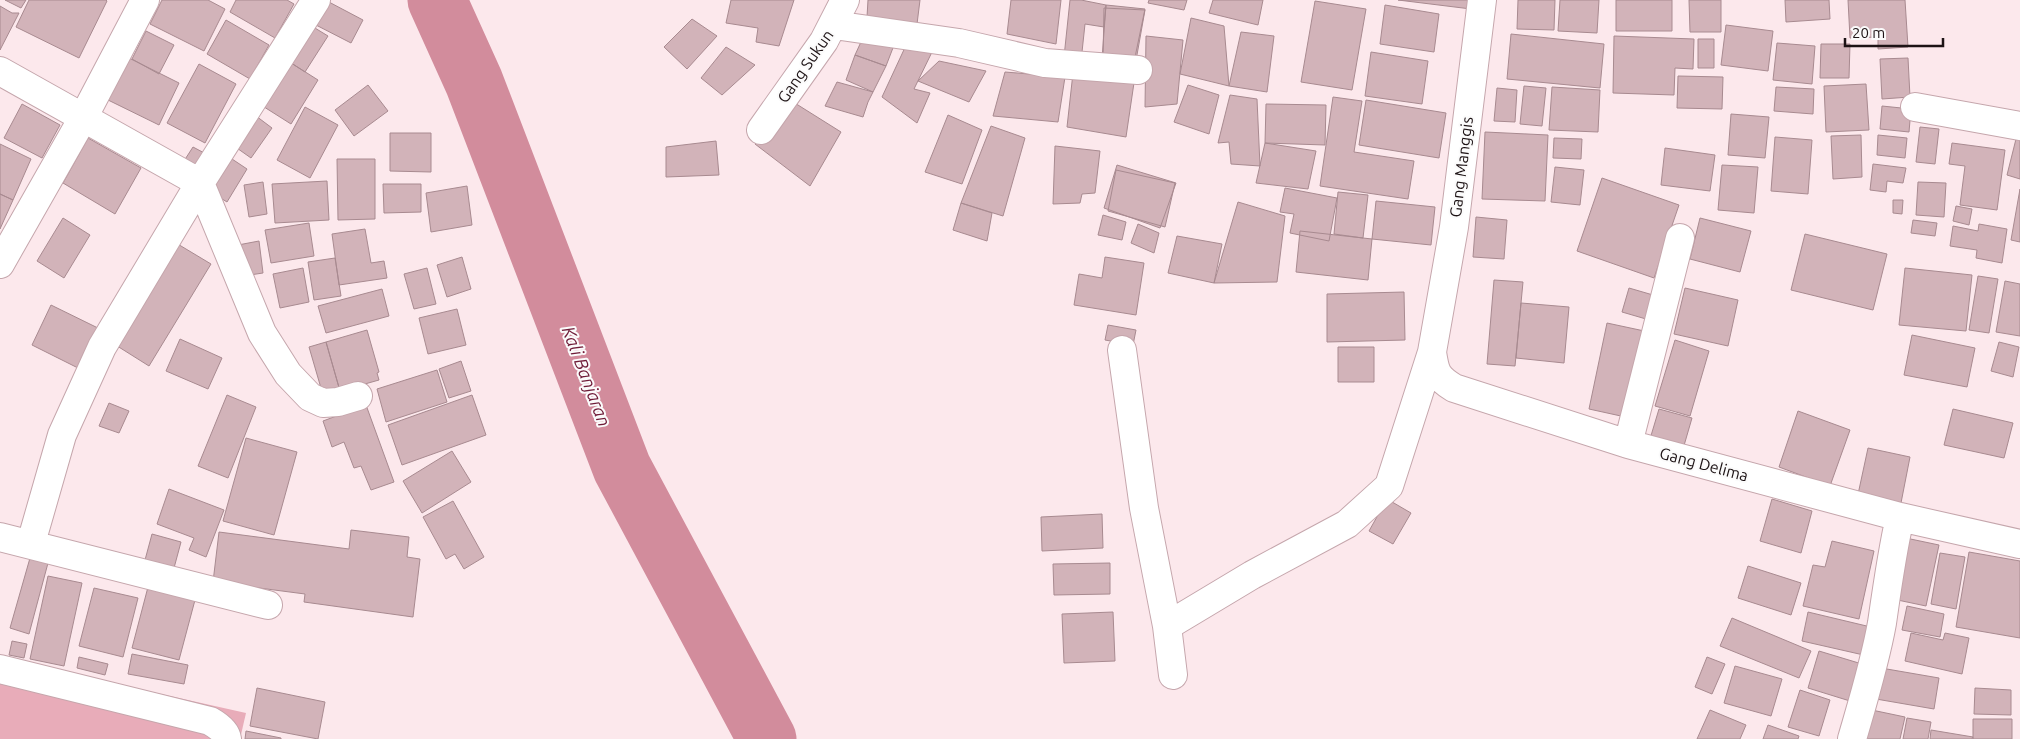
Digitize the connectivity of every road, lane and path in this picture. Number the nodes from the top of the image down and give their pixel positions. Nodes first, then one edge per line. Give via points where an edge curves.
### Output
1 (145, 0) edge
2 (316, 0) edge
3 (845, 0) edge
4 (1482, 0) edge
5 (834, 24) junction
6 (1138, 70) dead end
7 (0, 71) edge
8 (1916, 107) dead end
9 (83, 118) junction
10 (2020, 126) edge
11 (761, 130) dead end
12 (200, 183) junction
13 (1680, 238) dead end
14 (0, 264) edge
15 (1434, 342) junction
16 (1122, 350) dead end
17 (358, 396) dead end
18 (1628, 444) junction
19 (1900, 517) junction
20 (0, 537) edge
21 (31, 543) junction
22 (2020, 544) edge
23 (268, 604) dead end
24 (1167, 626) junction
25 (0, 669) edge
26 (1173, 675) dead end
27 (227, 739) edge
28 (1852, 739) edge

1 - 9 street
2 - 12 street
3 - 5 street, Gang Sukun
4 - 15 street, Gang Manggis via 1454,227
5 - 6 street via 959,43 1045,63
5 - 11 street, Gang Sukun
7 - 9 street
8 - 10 street
9 - 12 street
9 - 14 street
12 - 17 street via 262,332 288,374 310,397 324,403
12 - 21 street via 102,347 62,435
13 - 18 street
15 - 18 street, Gang Delima via 1434,368 1440,380 1454,388
15 - 24 street, Gang Manggis via 1389,486 1348,524 1252,575
16 - 24 street via 1144,508
18 - 19 street, Gang Delima
19 - 22 street, Gang Delima
19 - 28 street via 1881,625
20 - 21 street
21 - 23 street
24 - 26 street
25 - 27 street via 210,721 219,726

